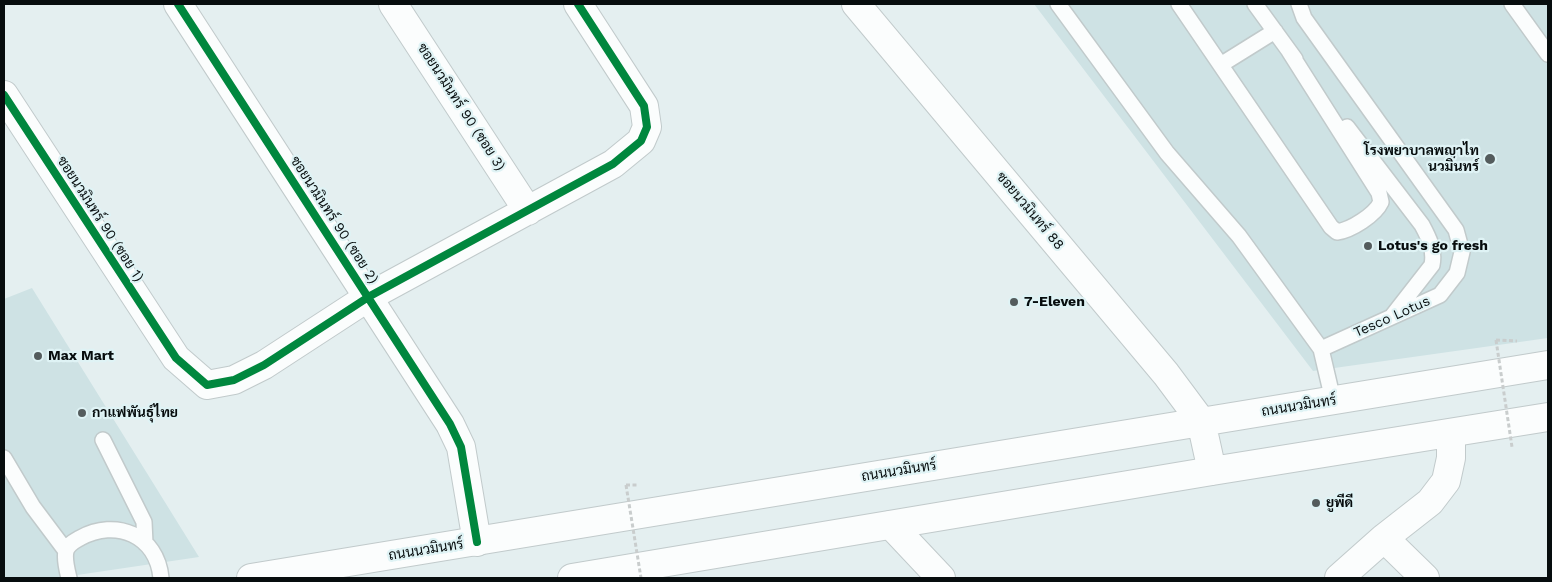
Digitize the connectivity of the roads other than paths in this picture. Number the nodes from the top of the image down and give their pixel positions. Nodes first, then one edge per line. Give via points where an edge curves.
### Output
1 (178, 4) edge
2 (393, 4) edge
3 (578, 4) edge
4 (856, 4) edge
5 (1058, 4) edge
6 (1179, 4) edge
7 (1255, 4) edge
8 (1298, 4) edge
9 (1512, 4) edge
10 (1275, 31) junction
11 (1289, 51) junction
12 (1548, 54) edge
13 (1222, 64) junction
14 (4, 94) edge
15 (528, 211) junction
16 (370, 296) junction
17 (1390, 318) junction
18 (1321, 349) junction
19 (1548, 366) edge
20 (1333, 400) junction
21 (1548, 417) edge
22 (1201, 421) junction
23 (1451, 434) junction
24 (103, 440) dead end
25 (4, 458) edge
26 (1212, 471) junction
27 (891, 525) junction
28 (1384, 538) junction
29 (476, 542) junction
30 (145, 543) junction
31 (66, 551) junction
32 (68, 578) edge
33 (161, 578) edge
34 (251, 578) edge
35 (572, 578) edge
36 (941, 578) edge
37 (1339, 578) edge
38 (1426, 578) edge

1 - 16 street, ซอยนวมินทร์ 90 (ซอย 2)
2 - 15 street, ซอยนวมินทร์ 90 (ซอย 3)
3 - 15 street, ซอยนวมินทร์ 90 (ซอย 1) via 644,106 648,127 641,141 613,164
4 - 22 street, ซอยนวมินทร์ 88 via 1160,366
5 - 18 lane via 1168,153 1239,236
6 - 13 lane
7 - 10 lane
8 - 17 lane, Tesco Lotus via 1304,18 1456,230 1462,252 1457,273 1440,295
9 - 12 lane
10 - 11 lane
10 - 13 lane
11 - 13 lane via 1382,202 1378,209 1344,231 1337,232 1331,227
11 - 17 lane via 1422,225 1430,242 1434,256 1432,265
14 - 16 street, ซอยนวมินทร์ 90 (ซอย 1) via 176,358 207,384 234,380 264,365
15 - 16 street, ซอยนวมินทร์ 90 (ซอย 1)
16 - 29 street, ซอยนวมินทร์ 90 (ซอย 2) via 461,447
17 - 18 lane, Tesco Lotus
18 - 20 lane
19 - 20 street, ถนนนวมินทร์
20 - 22 street, ถนนนวมินทร์
21 - 23 street
22 - 26 street
22 - 29 street, ถนนนวมินทร์
23 - 26 street
23 - 28 street via 1451,458 1446,481 1430,502
24 - 30 lane via 144,522
25 - 31 lane via 33,507
26 - 27 street
27 - 35 street
27 - 36 street
28 - 37 street
28 - 38 street
29 - 34 street, ถนนนวมินทร์
30 - 31 lane via 124,531 108,528 82,537
30 - 33 lane via 154,555
31 - 32 lane

